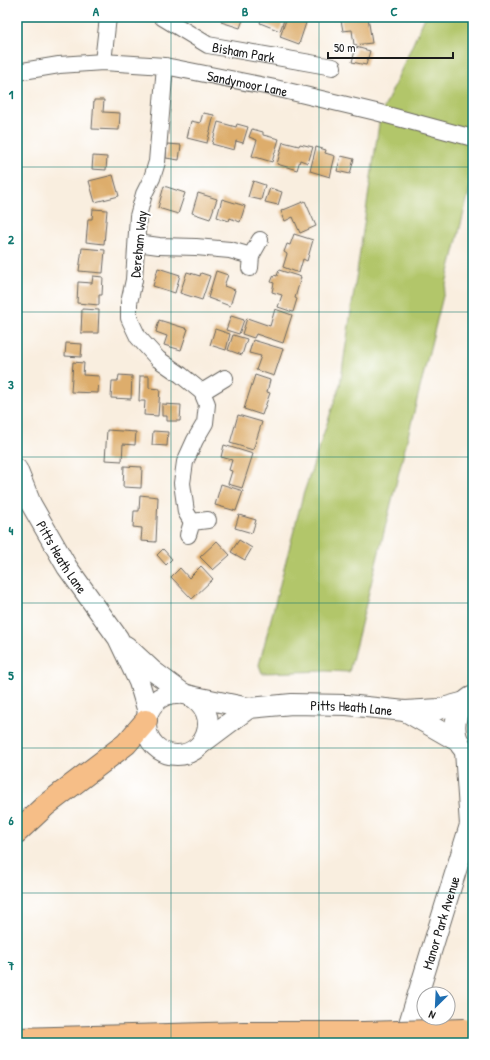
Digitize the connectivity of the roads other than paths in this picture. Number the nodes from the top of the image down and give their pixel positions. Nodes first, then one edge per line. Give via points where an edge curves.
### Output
1 (108, 17) edge
2 (162, 17) edge
3 (103, 62) junction
4 (164, 66) junction
5 (333, 67) dead end
6 (17, 72) edge
7 (473, 138) edge
8 (260, 240) dead end
9 (137, 243) junction
10 (225, 378) dead end
11 (202, 392) junction
12 (17, 469) edge
13 (208, 520) dead end
14 (118, 638) junction
15 (187, 695) junction
16 (470, 696) edge
17 (249, 708) junction
18 (405, 711) junction
19 (147, 717) junction
20 (201, 744) junction
21 (466, 750) edge
22 (471, 822) edge
23 (17, 832) edge
24 (469, 1030) edge
25 (17, 1039) edge
26 (403, 1043) edge

1 - 3 street
2 - 5 street, Bisham Park via 208,45
3 - 4 street, Sandymoor Lane
3 - 6 street, Sandymoor Lane via 59,65
4 - 7 street, Sandymoor Lane via 283,90
4 - 9 street, Dereham Way via 157,162 138,216
8 - 9 street via 251,262 230,250
9 - 11 street, Dereham Way via 129,318 138,337 158,359
10 - 11 street
11 - 13 street via 208,404 205,423 185,462 182,483 190,529
12 - 14 street, Pitts Heath Lane via 31,504 67,567
14 - 15 street, Pitts Heath Lane via 153,671
14 - 19 street, Pitts Heath Lane via 139,682
15 - 17 street, Pitts Heath Lane
15 - 19 street via 166,695 152,705
15 - 20 street via 198,702 207,718 206,736
16 - 18 street, Pitts Heath Lane via 439,709
16 - 21 street, Manor Park Avenue via 458,711 455,721 455,732
17 - 18 street, Pitts Heath Lane via 292,704
17 - 20 street
18 - 21 street, Pitts Heath Lane
19 - 20 street via 146,731 150,740 156,748 165,753 185,754
19 - 23 main road via 126,744 46,805
21 - 22 street, Manor Park Avenue
22 - 26 street, Manor Park Avenue
24 - 25 main road, bridge

